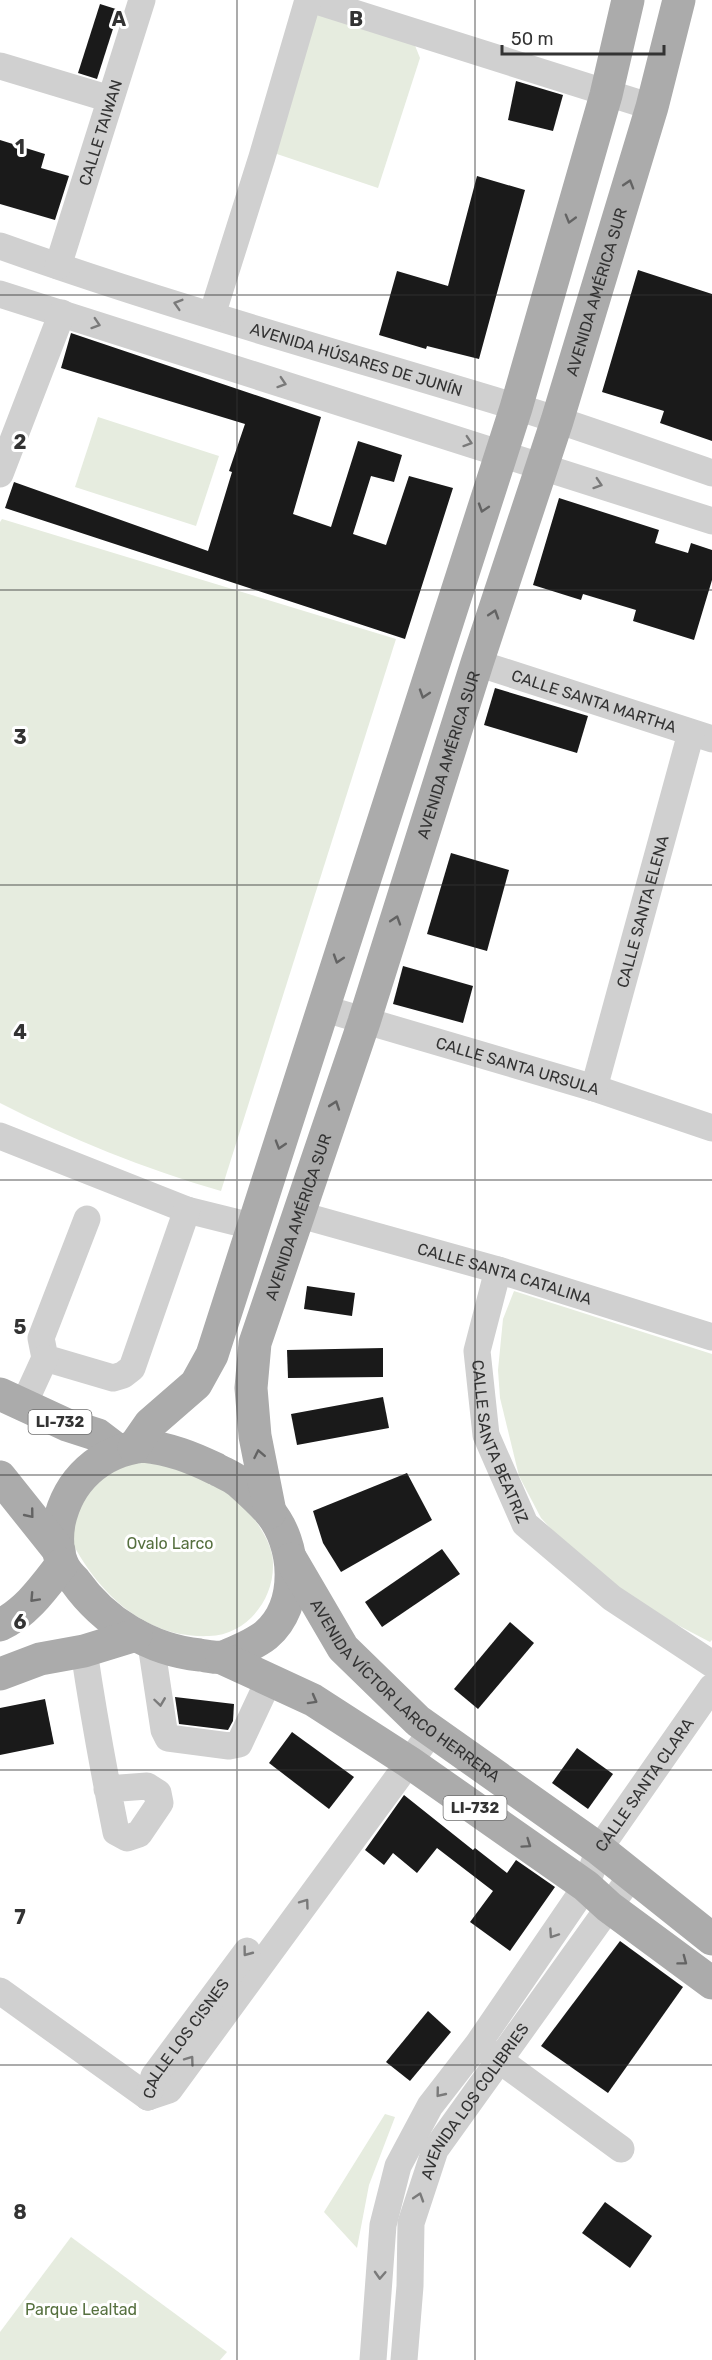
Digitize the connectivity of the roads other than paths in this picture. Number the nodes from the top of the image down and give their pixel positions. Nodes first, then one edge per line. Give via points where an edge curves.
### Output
1 (142, 0) edge
2 (308, 0) edge
3 (313, 0) edge
4 (628, 0) edge
5 (680, 0) edge
6 (0, 66) edge
7 (606, 95) junction
8 (110, 99) junction
9 (652, 108) junction
10 (0, 246) edge
11 (58, 266) junction
12 (0, 294) edge
13 (62, 313) junction
14 (212, 315) junction
15 (516, 408) junction
16 (557, 421) junction
17 (501, 452) junction
18 (543, 466) junction
19 (712, 473) edge
20 (0, 474) edge
21 (712, 521) edge
22 (477, 663) junction
23 (702, 736) edge
24 (322, 1008) junction
25 (364, 1022) junction
26 (594, 1088) junction
27 (712, 1128) edge
28 (0, 1136) edge
29 (187, 1210) junction
30 (297, 1214) junction
31 (87, 1219) dead end
32 (255, 1227) junction
33 (498, 1270) junction
34 (712, 1336) edge
35 (45, 1358) junction
36 (11, 1400) edge
37 (126, 1449) junction
38 (0, 1477) edge
39 (270, 1512) junction
40 (288, 1555) junction
41 (60, 1558) junction
42 (0, 1625) edge
43 (144, 1639) junction
44 (84, 1651) junction
45 (222, 1658) junction
46 (712, 1664) edge
47 (0, 1674) edge
48 (269, 1680) junction
49 (712, 1687) edge
50 (425, 1726) junction
51 (401, 1758) junction
52 (107, 1789) dead end
53 (599, 1849) junction
54 (632, 1875) junction
55 (598, 1896) junction
56 (712, 1939) edge
57 (712, 1983) edge
58 (0, 1991) edge
59 (489, 2053) junction
60 (621, 2149) dead end
61 (373, 2360) edge
62 (404, 2360) edge

1 - 8 street, CALLE TAIWAN
2 - 14 street
3 - 7 street
4 - 7 main road
5 - 9 main road, AVENIDA AMÉRICA SUR
6 - 8 street
7 - 9 street
7 -> 15 main road
8 - 11 street, CALLE TAIWAN
16 -> 9 main road, AVENIDA AMÉRICA SUR
10 - 11 street, AVENIDA HÚSARES DE JUNÍN
14 -> 11 street, AVENIDA HÚSARES DE JUNÍN
12 - 13 street
13 -> 17 street
13 - 20 street
14 - 15 street, AVENIDA HÚSARES DE JUNÍN
15 - 16 street, AVENIDA HÚSARES DE JUNÍN
15 - 17 main road
16 - 18 main road, AVENIDA AMÉRICA SUR
16 - 19 street, AVENIDA HÚSARES DE JUNÍN
17 - 18 street
17 -> 24 main road
18 -> 21 street
22 -> 18 main road, AVENIDA AMÉRICA SUR
22 - 23 street, CALLE SANTA MARTHA
25 -> 22 main road, AVENIDA AMÉRICA SUR
23 - 26 street, CALLE SANTA ELENA
24 - 25 street, CALLE SANTA URSULA
24 -> 32 main road
25 - 26 street, CALLE SANTA URSULA
30 -> 25 main road, AVENIDA AMÉRICA SUR
26 - 27 street, CALLE SANTA URSULA
28 - 29 street
29 - 32 street
29 - 35 street via 132,1368 113,1378
30 - 33 street, CALLE SANTA CATALINA
39 -> 30 main road, AVENIDA AMÉRICA SUR via 255,1436 253,1365 255,1343
31 - 35 street via 41,1338
32 - 37 main road via 213,1355 196,1384
33 - 34 street, CALLE SANTA CATALINA
33 - 46 street, CALLE SANTA BEATRIZ via 477,1351 486,1435 525,1524 612,1598
35 - 36 street
36 - 37 main road, LI-732
37 - 39 main road via 166,1449 186,1455 238,1481
37 - 41 main road via 98,1461 71,1490 58,1531
38 -> 41 main road
39 - 40 main road
40 - 45 main road via 292,1585 285,1611 267,1634
40 - 50 main road, AVENIDA VÍCTOR LARCO HERRERA / LI-732 via 343,1648
41 -> 42 main road via 33,1600
41 - 43 main road via 98,1608
43 - 44 main road
43 - 45 main road via 183,1653
43 -> 48 street via 168,1738 239,1744
44 - 47 main road via 40,1659
44 - 52 street
45 - 48 main road, LI-732
48 -> 51 main road, LI-732 via 313,1700
49 - 53 street, CALLE SANTA CLARA
50 - 51 street, CALLE LOS CISNES
50 - 53 main road, AVENIDA VÍCTOR LARCO HERRERA / LI-732
51 -> 55 main road, LI-732
51 - 58 street, CALLE LOS CISNES via 154,2076 148,2097
53 - 54 main road, AVENIDA VÍCTOR LARCO HERRERA / LI-732
53 - 55 street, CALLE SANTA CLARA
54 - 55 street, AVENIDA LOS COLIBRIES
54 - 56 main road, AVENIDA VÍCTOR LARCO HERRERA / LI-732
55 -> 57 main road, LI-732
55 - 59 street, AVENIDA LOS COLIBRIES
59 - 60 street
59 -> 61 street, AVENIDA LOS COLIBRIES via 430,2106 399,2166 383,2225
62 -> 59 street, AVENIDA LOS COLIBRIES via 411,2223 435,2150

